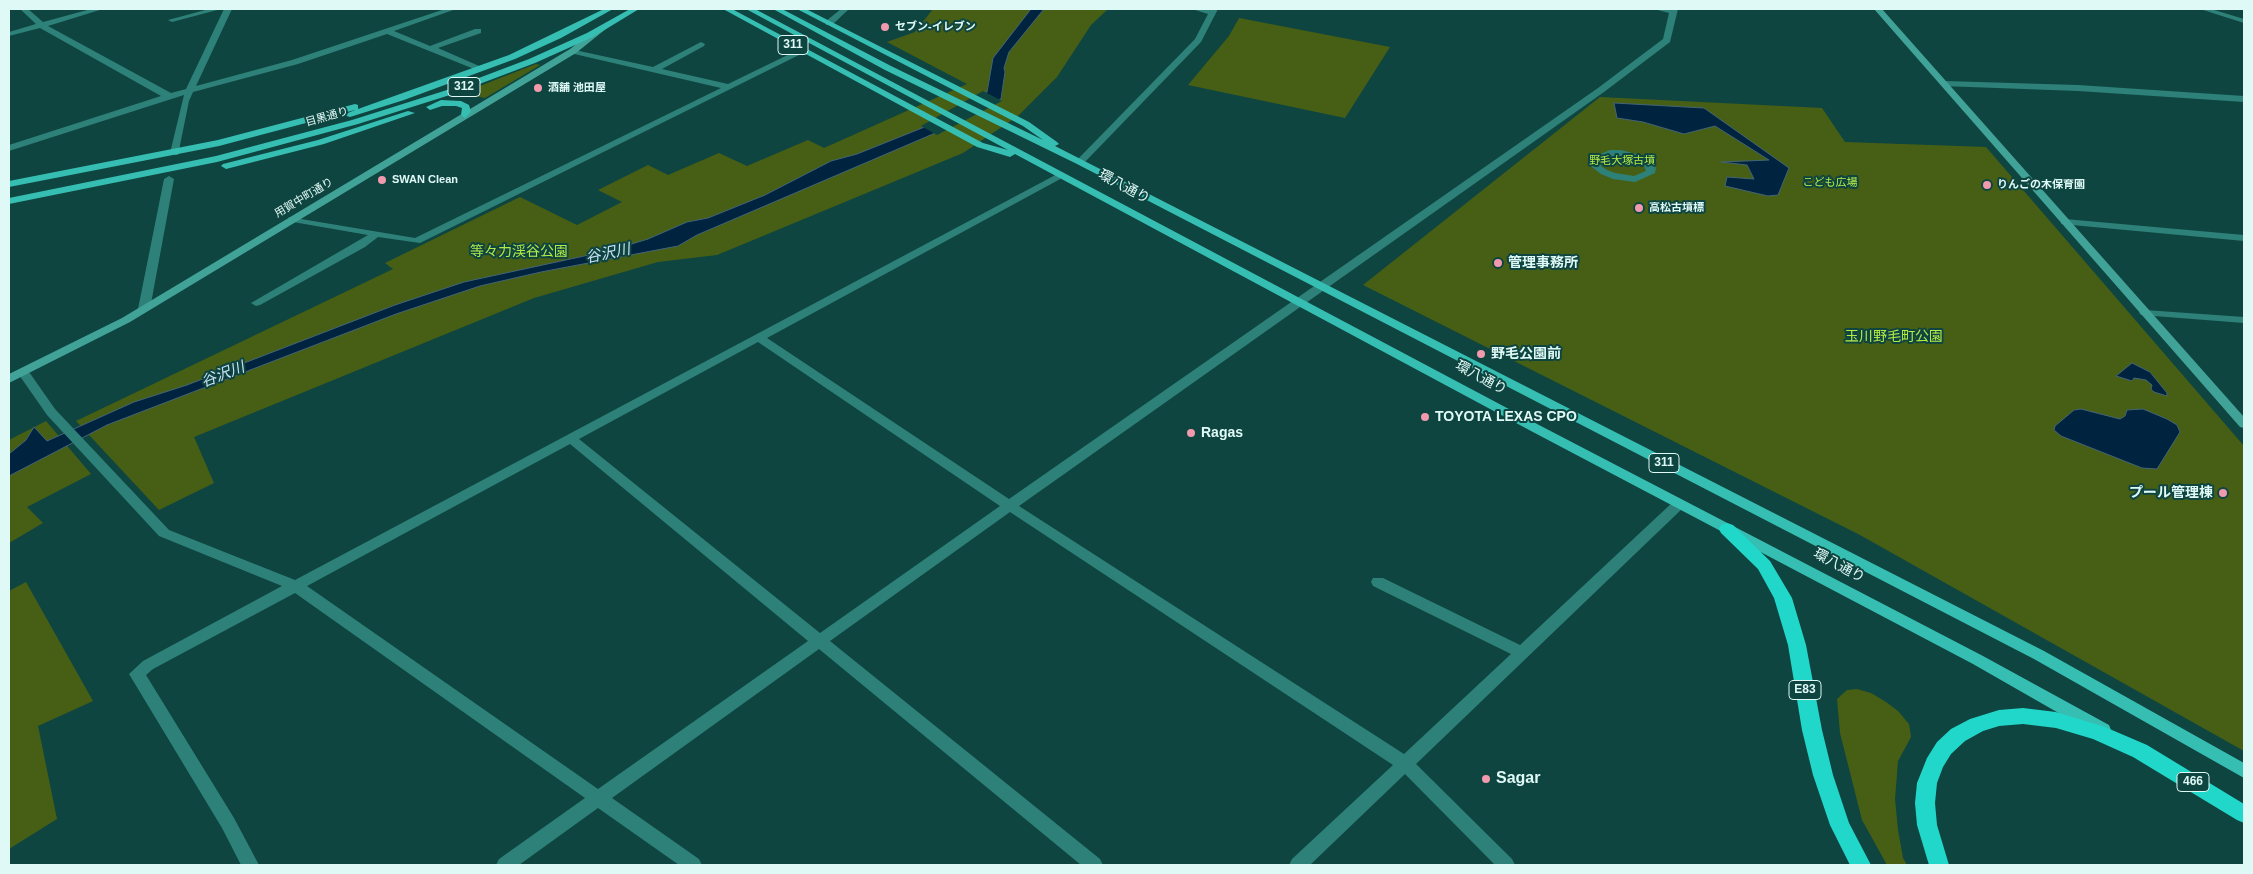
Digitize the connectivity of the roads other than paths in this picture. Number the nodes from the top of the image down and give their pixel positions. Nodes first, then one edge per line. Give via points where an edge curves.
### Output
1 (24, 9) edge
2 (99, 9) edge
3 (217, 9) edge
4 (228, 9) edge
5 (452, 9) edge
6 (610, 9) edge
7 (635, 9) edge
8 (726, 9) edge
9 (750, 9) edge
10 (777, 9) edge
11 (801, 9) edge
12 (845, 9) edge
13 (1196, 9) edge
14 (1658, 9) edge
15 (1878, 9) edge
16 (2204, 9) edge
17 (1674, 10) edge
18 (1213, 11) edge
19 (172, 20) dead end
20 (2244, 21) edge
21 (829, 23) junction
22 (41, 25) junction
23 (605, 27) junction
24 (387, 31) junction
25 (478, 31) dead end
26 (9, 34) edge
27 (701, 44) dead end
28 (431, 48) junction
29 (573, 50) junction
30 (803, 50) junction
31 (482, 69) junction
32 (654, 70) junction
33 (1945, 84) junction
34 (437, 85) junction
35 (730, 87) junction
36 (170, 96) junction
37 (187, 97) junction
38 (432, 98) junction
39 (2244, 99) edge
40 (441, 103) junction
41 (419, 107) junction
42 (395, 110) junction
43 (465, 115) junction
44 (404, 116) junction
45 (279, 139) junction
46 (9, 148) edge
47 (175, 153) junction
48 (1034, 162) junction
49 (1080, 162) junction
50 (1062, 175) junction
51 (1644, 177) joint
52 (169, 179) junction
53 (9, 184) edge
54 (9, 193) edge
55 (9, 201) edge
56 (9, 209) edge
57 (293, 219) junction
58 (2064, 222) junction
59 (376, 234) junction
60 (2244, 238) edge
61 (1322, 287) junction
62 (1300, 302) junction
63 (256, 303) dead end
64 (144, 309) junction
65 (2145, 313) junction
66 (2244, 320) edge
67 (759, 338) junction
68 (23, 372) junction
69 (9, 379) edge
70 (2244, 424) edge
71 (570, 439) junction
72 (1679, 504) junction
73 (1009, 506) junction
74 (1727, 529) junction
75 (1378, 582) dead end
76 (302, 583) junction
77 (820, 642) junction
78 (1521, 652) junction
79 (2140, 751) junction
80 (1403, 765) junction
81 (2244, 772) edge
82 (599, 799) junction
83 (2244, 814) edge
84 (250, 865) edge
85 (504, 865) edge
86 (693, 865) edge
87 (1094, 865) edge
88 (1298, 865) edge
89 (1506, 865) edge
90 (1861, 865) edge
91 (1939, 865) edge

1 - 22 street
2 - 22 street
3 - 19 street
4 - 37 street
5 - 24 street
6 - 31 main road, 目黒通り / 312 via 536,47
7 - 23 main road, 目黒通り / 312
8 - 30 main road, 311
9 - 48 main road, 環八通り / 311
10 - 49 main road, 環八通り / 311 via 888,68
11 - 21 main road, 311
12 - 21 street
13 - 18 street
14 - 17 street
15 - 33 street
16 - 20 street
17 - 61 street via 1667,40
18 - 49 street via 1198,40
21 - 49 main road, 311 via 1026,124
22 - 26 street
22 - 36 street
23 - 29 street, 用賀中町通り
23 - 38 main road, 目黒通り / 312 via 532,61
24 - 28 street
24 - 37 street
25 - 28 street
27 - 32 street
28 - 31 street
29 - 32 street
29 - 43 street, 用賀中町通り
30 - 35 street
30 - 48 main road, 311 via 980,145
31 - 34 main road, 目黒通り / 312
32 - 35 street
33 - 39 street via 2078,88
33 - 58 street
34 - 45 main road, 目黒通り / 312
34 - 47 main road
35 - 59 street via 416,241
36 - 37 street
36 - 46 street
37 - 47 street
38 - 41 main road
38 - 42 main road, 目黒通り / 312
40 - 41 main road
40 - 43 main road via 463,104 468,109
40 - 44 main road
41 - 42 main road
41 - 44 main road
42 - 45 main road, 目黒通り / 312
43 - 57 street, 用賀中町通り
44 - 52 main road via 297,148
45 - 54 main road, 目黒通り / 312
45 - 55 main road, 目黒通り / 312 via 156,173
47 - 53 main road
48 - 50 main road, 環八通り / 311
49 - 61 main road, 環八通り / 311
50 - 62 main road, 環八通り / 311
50 - 67 street
51 - 51 street via 1624,178 1608,174 1597,168 1594,162 1610,152 1641,158 1651,168
52 - 56 main road
52 - 64 street
57 - 59 street
57 - 64 street, 用賀中町通り
58 - 60 street
58 - 65 street
59 - 63 street
61 - 62 street
61 - 81 main road, 環八通り / 311 via 2039,655 2165,724
62 - 72 main road, 環八通り / 311
62 - 73 street
64 - 68 street, 用賀中町通り
65 - 66 street
65 - 70 street
67 - 71 street
67 - 73 street
68 - 69 street, 用賀中町通り
68 - 76 street via 51,412 164,533
71 - 76 street
71 - 77 street
72 - 74 main road, 環八通り / 311
72 - 78 street
73 - 77 street
73 - 80 street via 1388,751
74 - 79 main road, 環八通り / 311 via 1978,660
74 - 90 highway, E83 via 1764,565 1783,598 1797,645 1823,775 1840,825
75 - 78 street
76 - 82 street
76 - 84 street via 148,665 137,674
77 - 82 street
77 - 87 street
78 - 80 street
79 - 83 highway, 環八通り / 466
79 - 91 highway via 2056,720 2023,716 1999,718 1958,735 1941,752 1927,782 1927,825
80 - 88 street
80 - 89 street via 1419,776
82 - 85 street
82 - 86 street

